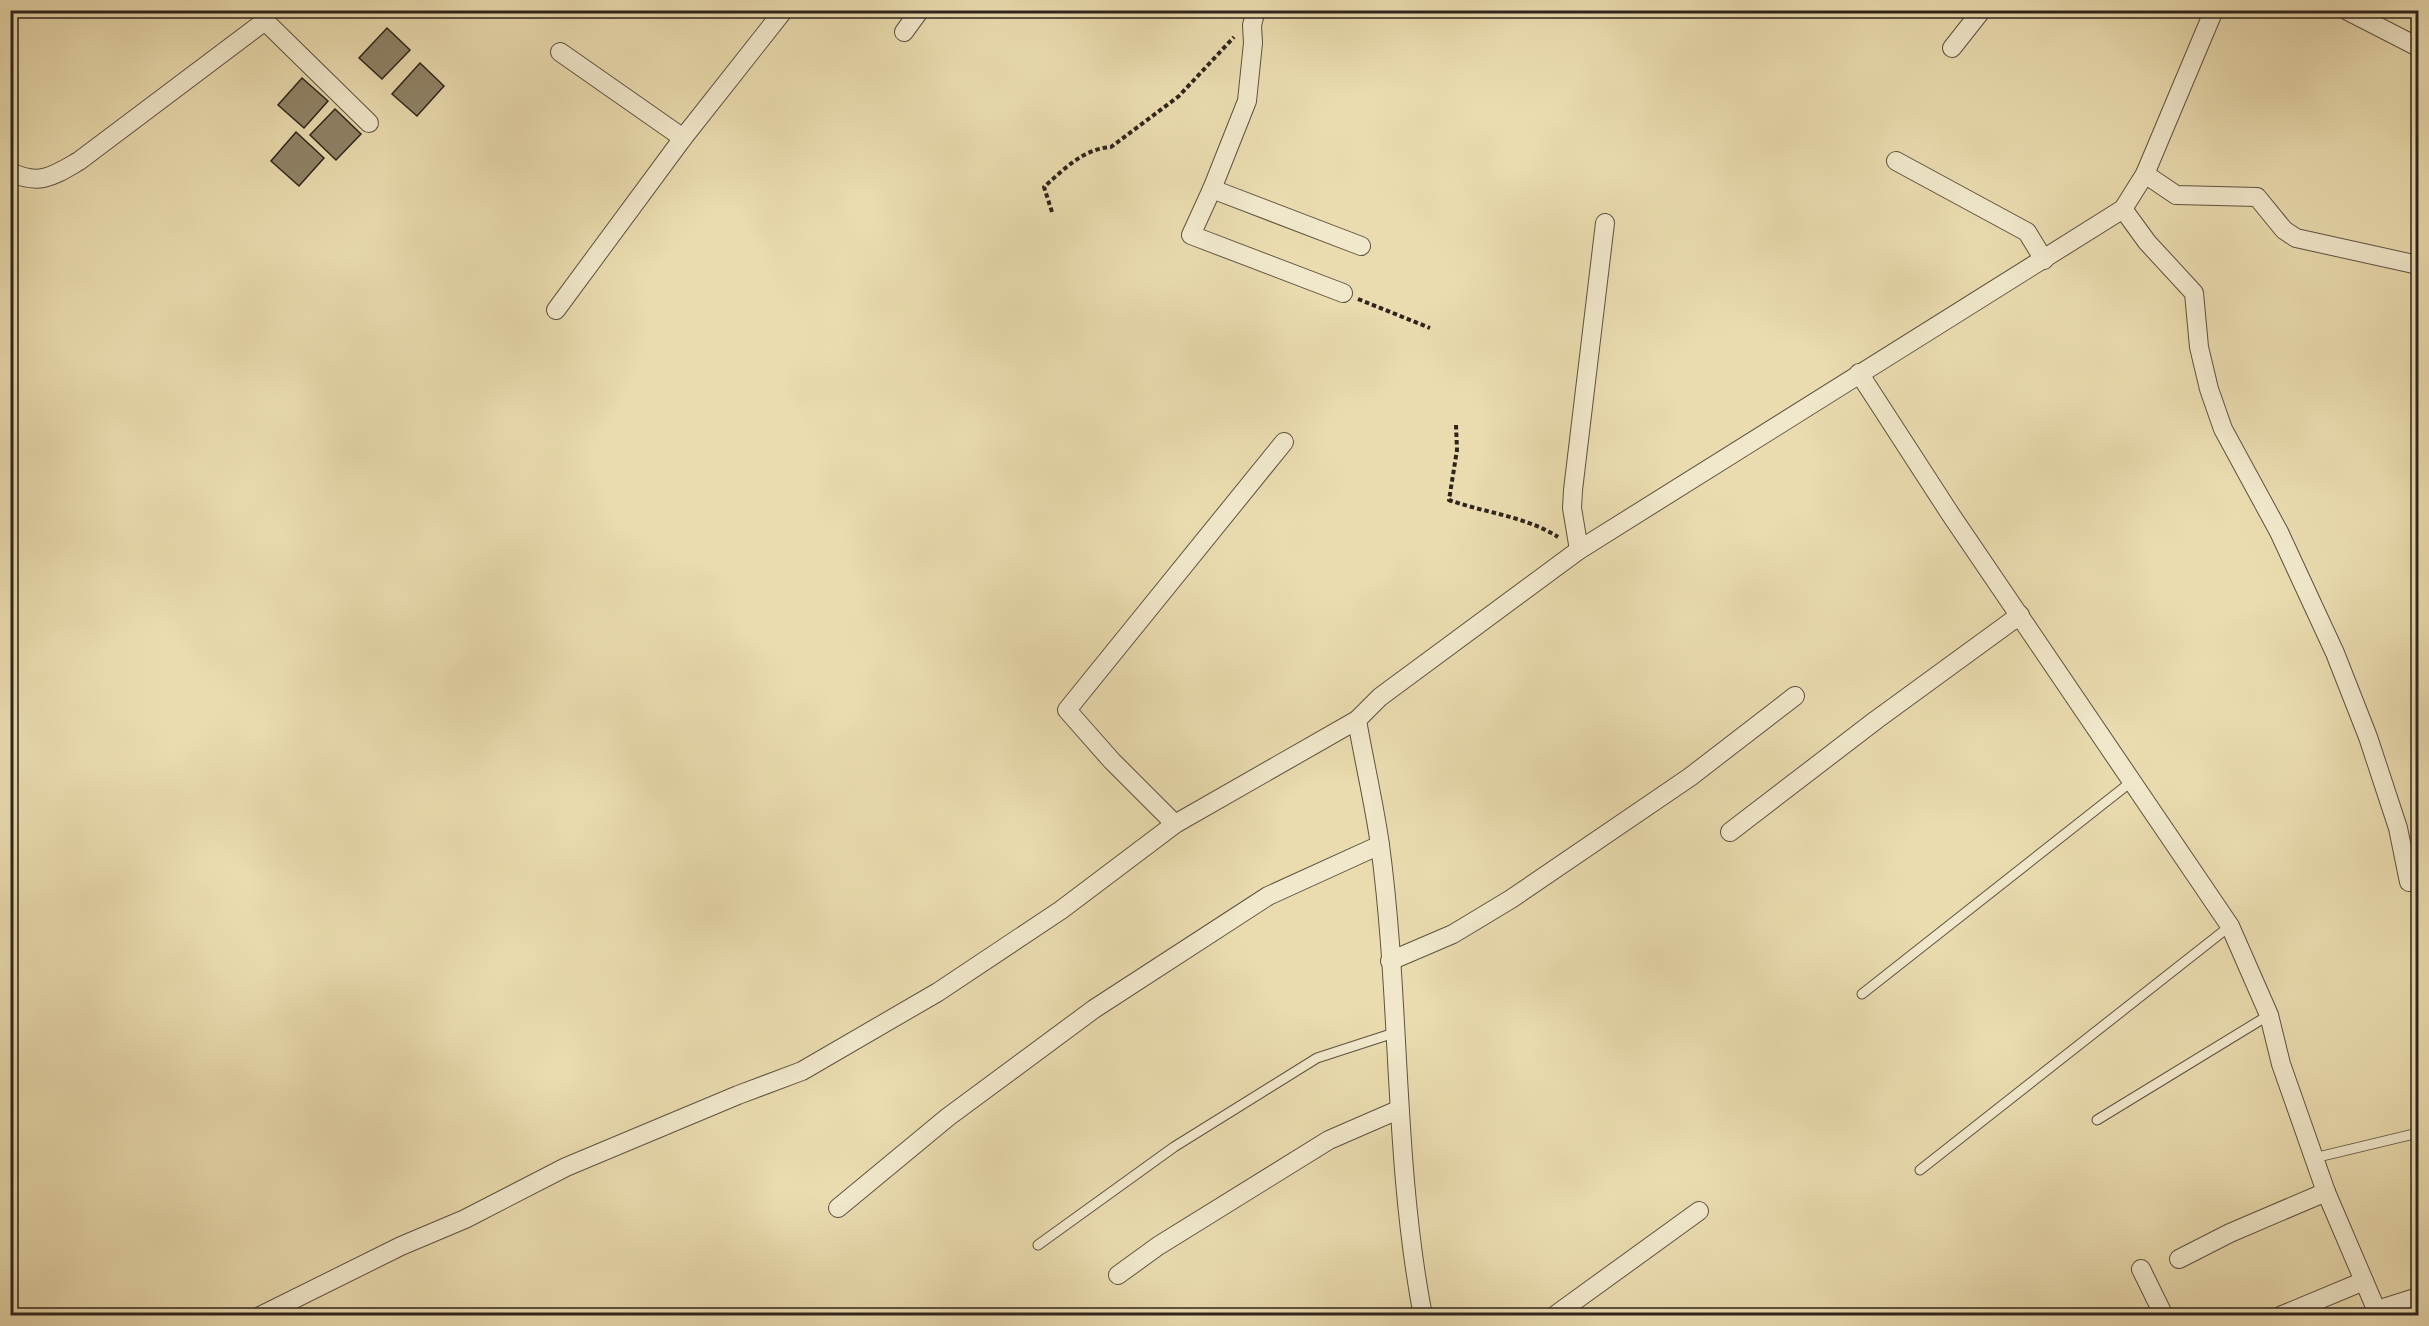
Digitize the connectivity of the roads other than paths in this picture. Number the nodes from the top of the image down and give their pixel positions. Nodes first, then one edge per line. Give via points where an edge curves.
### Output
1 (784, 10) edge
2 (920, 10) edge
3 (1982, 10) edge
4 (2214, 10) edge
5 (2346, 10) edge
6 (1254, 18) edge
7 (904, 32) dead end
8 (2418, 47) edge
9 (1952, 48) dead end
10 (560, 52) dead end
11 (369, 123) dead end
12 (682, 138) junction
13 (1896, 161) dead end
14 (10, 172) edge
15 (2145, 174) junction
16 (1212, 189) junction
17 (2123, 209) junction
18 (1605, 223) dead end
19 (1361, 246) dead end
20 (2044, 260) junction
21 (2418, 265) edge
22 (1343, 293) road end
23 (556, 310) dead end
24 (1859, 373) junction
25 (1284, 442) dead end
26 (1579, 550) junction
27 (2020, 615) junction
28 (1795, 696) dead end
29 (1357, 720) junction
30 (2131, 782) junction
31 (1174, 824) junction
32 (1730, 832) dead end
33 (1380, 845) junction
34 (2409, 882) dead end
35 (2230, 926) junction
36 (1390, 960) junction
37 (1862, 994) dead end
38 (2269, 1015) junction
39 (1394, 1033) junction
40 (1398, 1110) junction
41 (2097, 1120) dead end
42 (2418, 1133) edge
43 (2313, 1158) junction
44 (1920, 1170) dead end
45 (2326, 1192) junction
46 (838, 1208) dead end
47 (1699, 1211) dead end
48 (1038, 1245) dead end
49 (2179, 1259) dead end
50 (2141, 1269) dead end
51 (1118, 1275) dead end
52 (2364, 1281) junction
53 (2418, 1297) edge
54 (2378, 1313) edge
55 (260, 1316) edge
56 (1423, 1316) edge
57 (1554, 1316) edge
58 (2163, 1316) edge
59 (2280, 1316) edge

1 - 12 street
2 - 7 street
3 - 9 street
4 - 15 street
5 - 8 street
6 - 16 street via 1246,101
10 - 12 street
11 - 14 street via 265,21 79,161 46,180
12 - 23 street
13 - 20 street via 2027,232
15 - 17 street
15 - 21 street via 2176,195 2258,197 2284,230 2296,238
16 - 19 street
16 - 22 street via 1191,235
17 - 20 street
17 - 34 street via 2194,293 2199,347 2223,429 2279,532 2335,653 2398,828
18 - 26 street via 1573,490
20 - 24 street
24 - 26 street
24 - 27 street
25 - 31 street via 1067,711
26 - 29 street via 1380,697
27 - 30 street
27 - 32 street
28 - 36 street via 1690,777 1511,899 1453,934
29 - 31 street
29 - 33 street
30 - 35 street
30 - 37 lane
31 - 55 street via 1061,910 938,992 802,1071 566,1167
33 - 36 street
33 - 46 street via 1268,896 1094,1010 948,1118
35 - 38 street
35 - 44 lane
36 - 39 street
38 - 41 lane
38 - 43 street
39 - 40 street
39 - 48 lane via 1317,1058 1173,1147
40 - 51 street via 1329,1140
40 - 56 street via 1414,1270
42 - 43 lane
43 - 45 street
45 - 49 street
45 - 52 street
47 - 57 street
50 - 58 street
52 - 54 street
52 - 59 street
53 - 54 street

